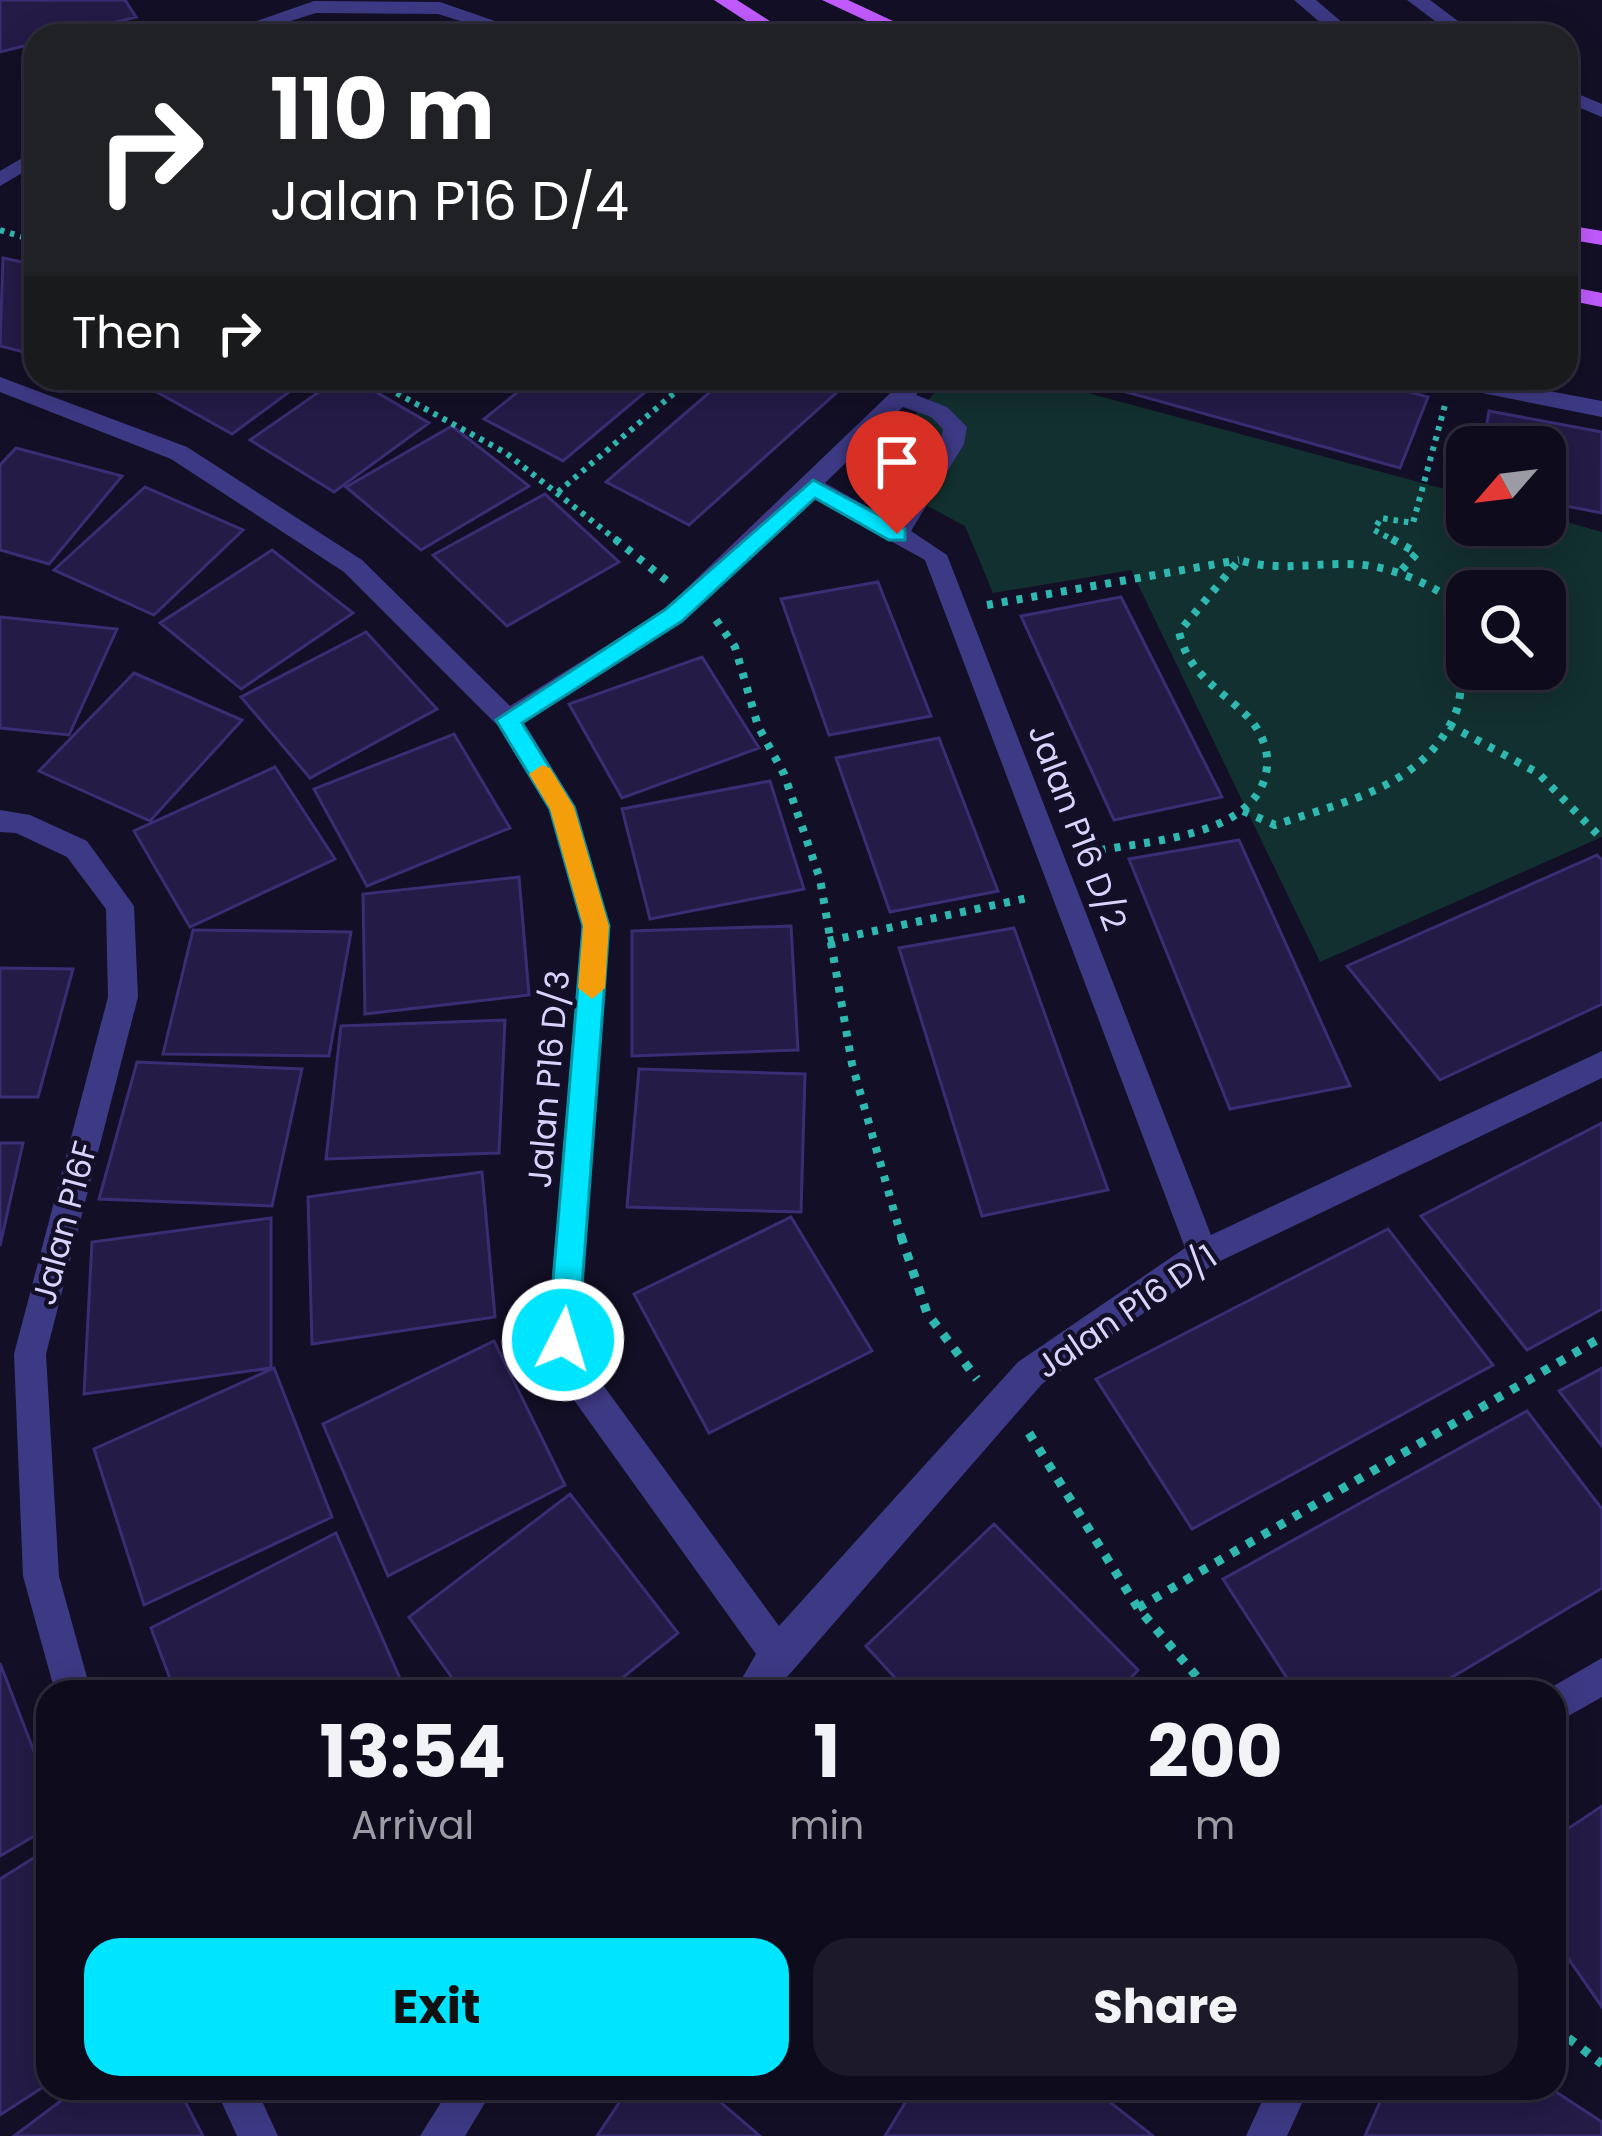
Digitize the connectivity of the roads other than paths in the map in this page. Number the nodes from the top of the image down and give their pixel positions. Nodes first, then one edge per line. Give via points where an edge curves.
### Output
1 (724, 0) edge
2 (832, 0) edge
3 (1304, 0) edge
4 (1417, 0) edge
5 (261, 24) edge
6 (490, 24) edge
7 (763, 24) edge
8 (887, 24) edge
9 (1333, 24) edge
10 (1451, 24) edge
11 (0, 384) edge
12 (909, 390) edge
13 (1504, 390) edge
14 (901, 398) junction
15 (1602, 409) edge
16 (813, 488) junction
17 (897, 534) junction
18 (508, 720) junction
19 (0, 821) edge
20 (1602, 1064) edge
21 (1203, 1254) junction
22 (778, 1654) junction
23 (1602, 1676) edge
24 (70, 1680) edge
25 (760, 1680) edge
26 (1566, 1698) edge
27 (241, 2100) edge
28 (466, 2100) edge
29 (1283, 2100) edge
30 (258, 2136) edge
31 (440, 2136) edge
32 (1266, 2136) edge

1 - 7 main road
2 - 8 main road
3 - 9 street
4 - 10 street
5 - 6 street via 314,7 440,8
11 - 18 street, Jalan P16 D/3 via 179,454 353,566
12 - 14 street
13 - 15 street
14 - 16 street
14 - 17 street via 955,427
16 - 17 street, Jalan P16 D/2
16 - 18 street via 691,600
17 - 21 street, Jalan P16 D/2 via 935,555
18 - 22 street, Jalan P16 D/3 via 562,807 596,926 563,1340 583,1385
19 - 24 street, Jalan P16F via 77,849 120,906 123,997 31,1354 41,1576
20 - 21 street, Jalan P16 D/1
21 - 22 street, Jalan P16 D/1 via 1030,1373
22 - 25 street, Jalan P16 D/1
23 - 26 street
27 - 30 street
28 - 31 street
29 - 32 street

